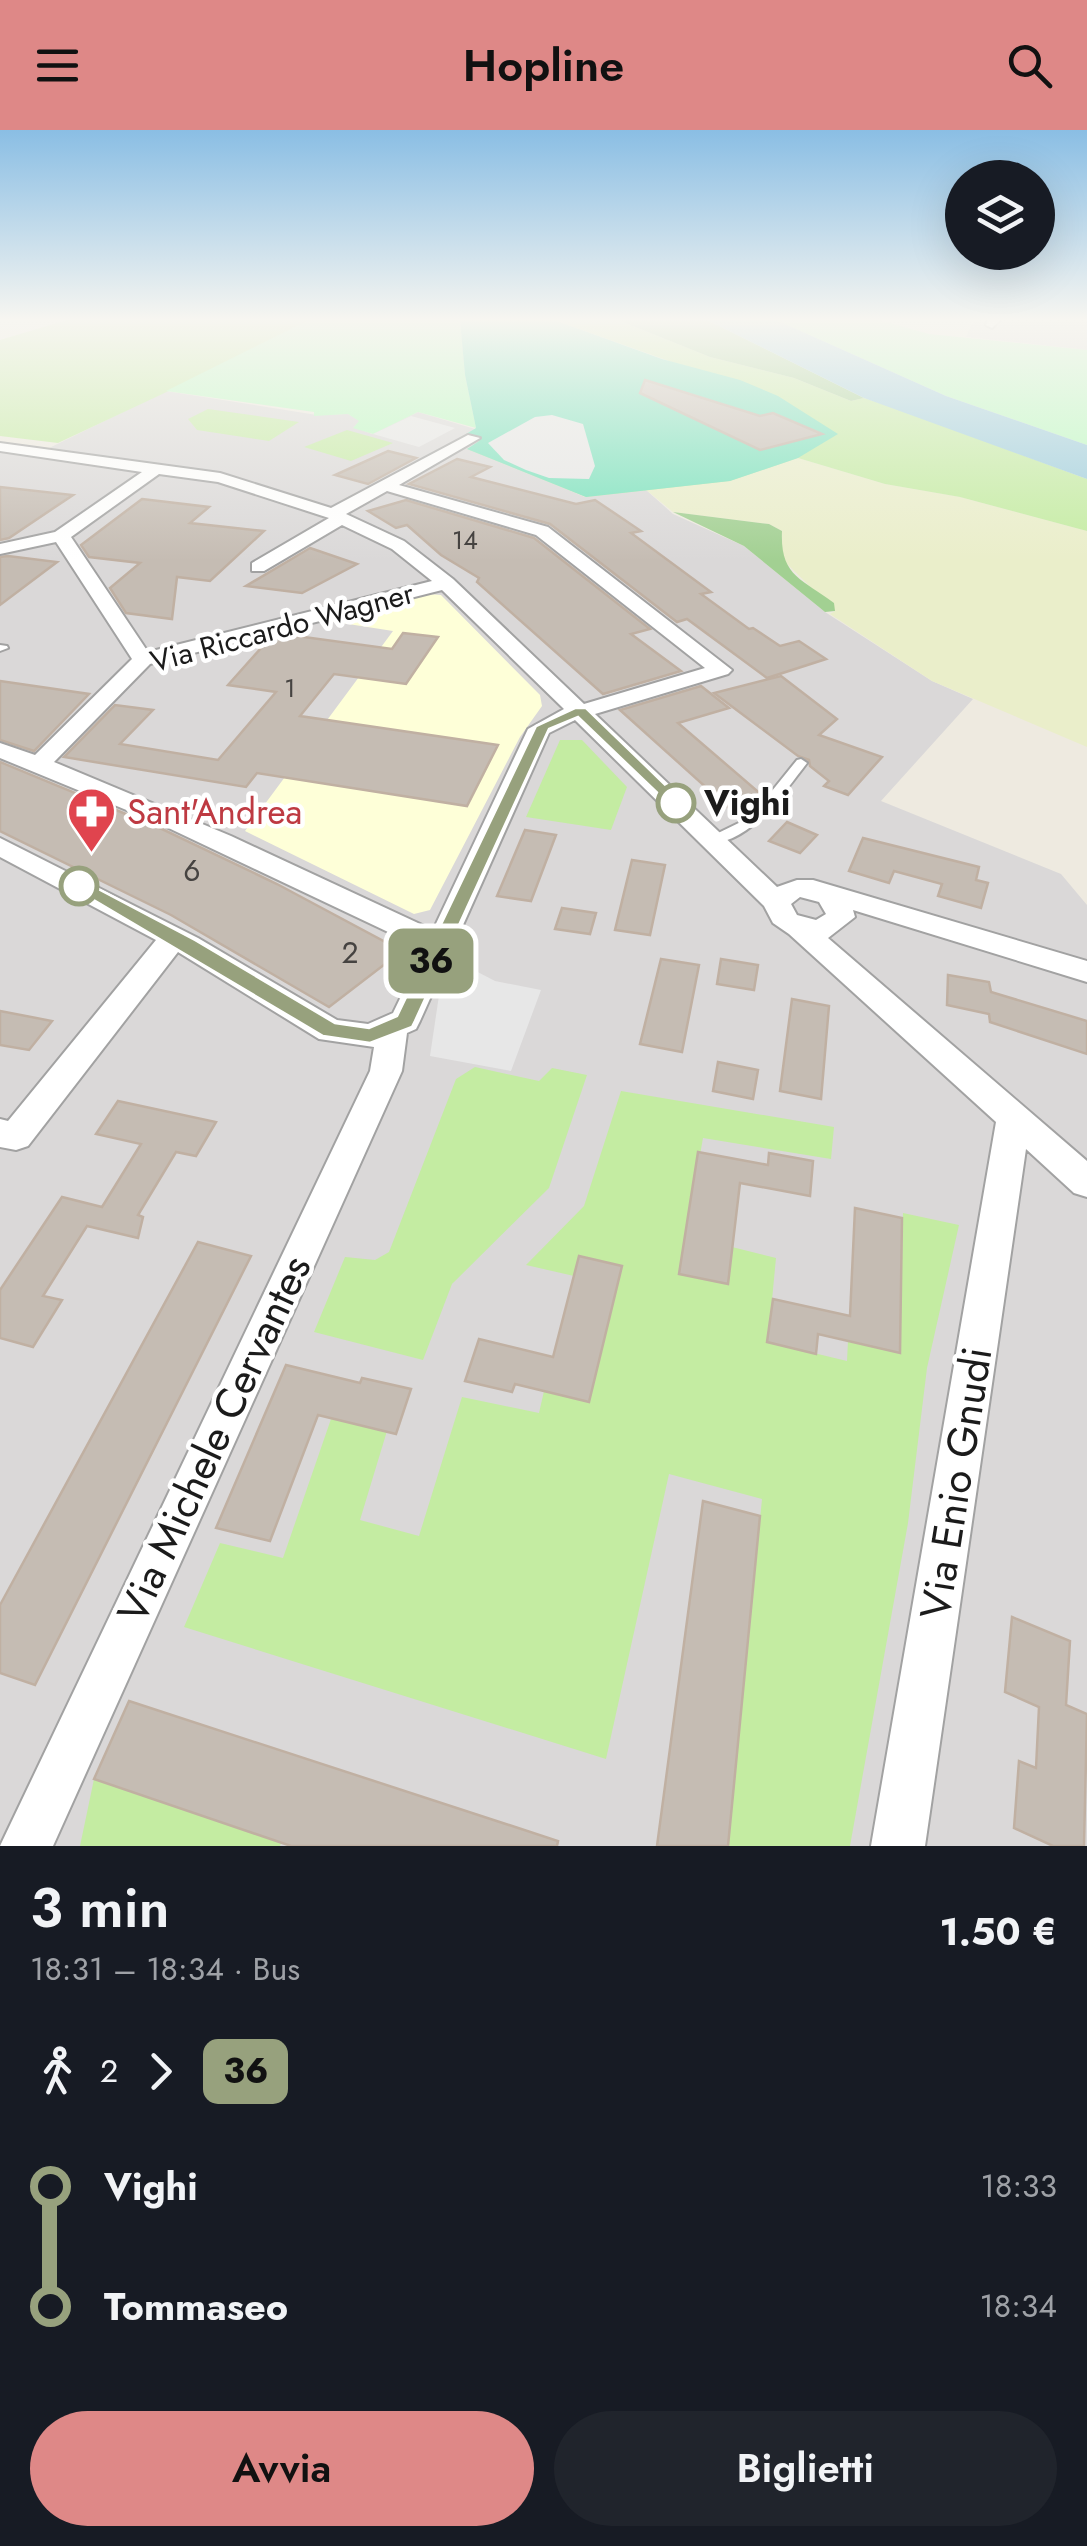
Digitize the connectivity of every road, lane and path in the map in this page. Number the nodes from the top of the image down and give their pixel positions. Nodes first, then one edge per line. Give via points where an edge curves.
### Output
1 (473, 438) dead end
2 (0, 447) edge
3 (156, 468) junction
4 (386, 486) junction
5 (338, 516) junction
6 (61, 536) junction
7 (0, 549) edge
8 (258, 567) dead end
9 (446, 583) junction
10 (143, 660) junction
11 (580, 711) junction
12 (0, 750) edge
13 (801, 763) dead end
14 (39, 764) junction
15 (716, 840) junction
16 (0, 846) edge
17 (802, 888) junction
18 (777, 903) junction
19 (834, 914) junction
20 (800, 929) junction
21 (174, 938) junction
22 (438, 944) junction
23 (1087, 972) edge
24 (896, 1010) junction
25 (392, 1030) junction
26 (1014, 1120) junction
27 (5, 1142) edge
28 (1087, 1182) edge
29 (25, 1846) edge
30 (898, 1846) edge

1 - 4 street
2 - 3 street
3 - 5 street via 253,486
3 - 6 street
4 - 5 street
4 - 11 street via 542,531 722,670
5 - 8 street
5 - 9 street via 398,546
6 - 7 street
6 - 10 street
9 - 10 street, Via Riccardo Wagner
9 - 11 street
10 - 14 street, Via Riccardo Wagner
11 - 15 street
11 - 22 street via 539,730
12 - 14 street
13 - 15 lane via 754,820
14 - 22 street via 232,843
15 - 17 street
15 - 18 street
16 - 21 street
17 - 18 street
17 - 19 street
18 - 20 street via 783,919
19 - 20 street
19 - 23 street via 956,933
19 - 24 street
20 - 24 street
21 - 25 street via 330,1030 370,1036
21 - 27 street
22 - 25 street via 405,1021
24 - 26 street
25 - 29 street, Via Michele Cervantes via 386,1071
26 - 28 street
26 - 30 street, Via Enio Gnudi

